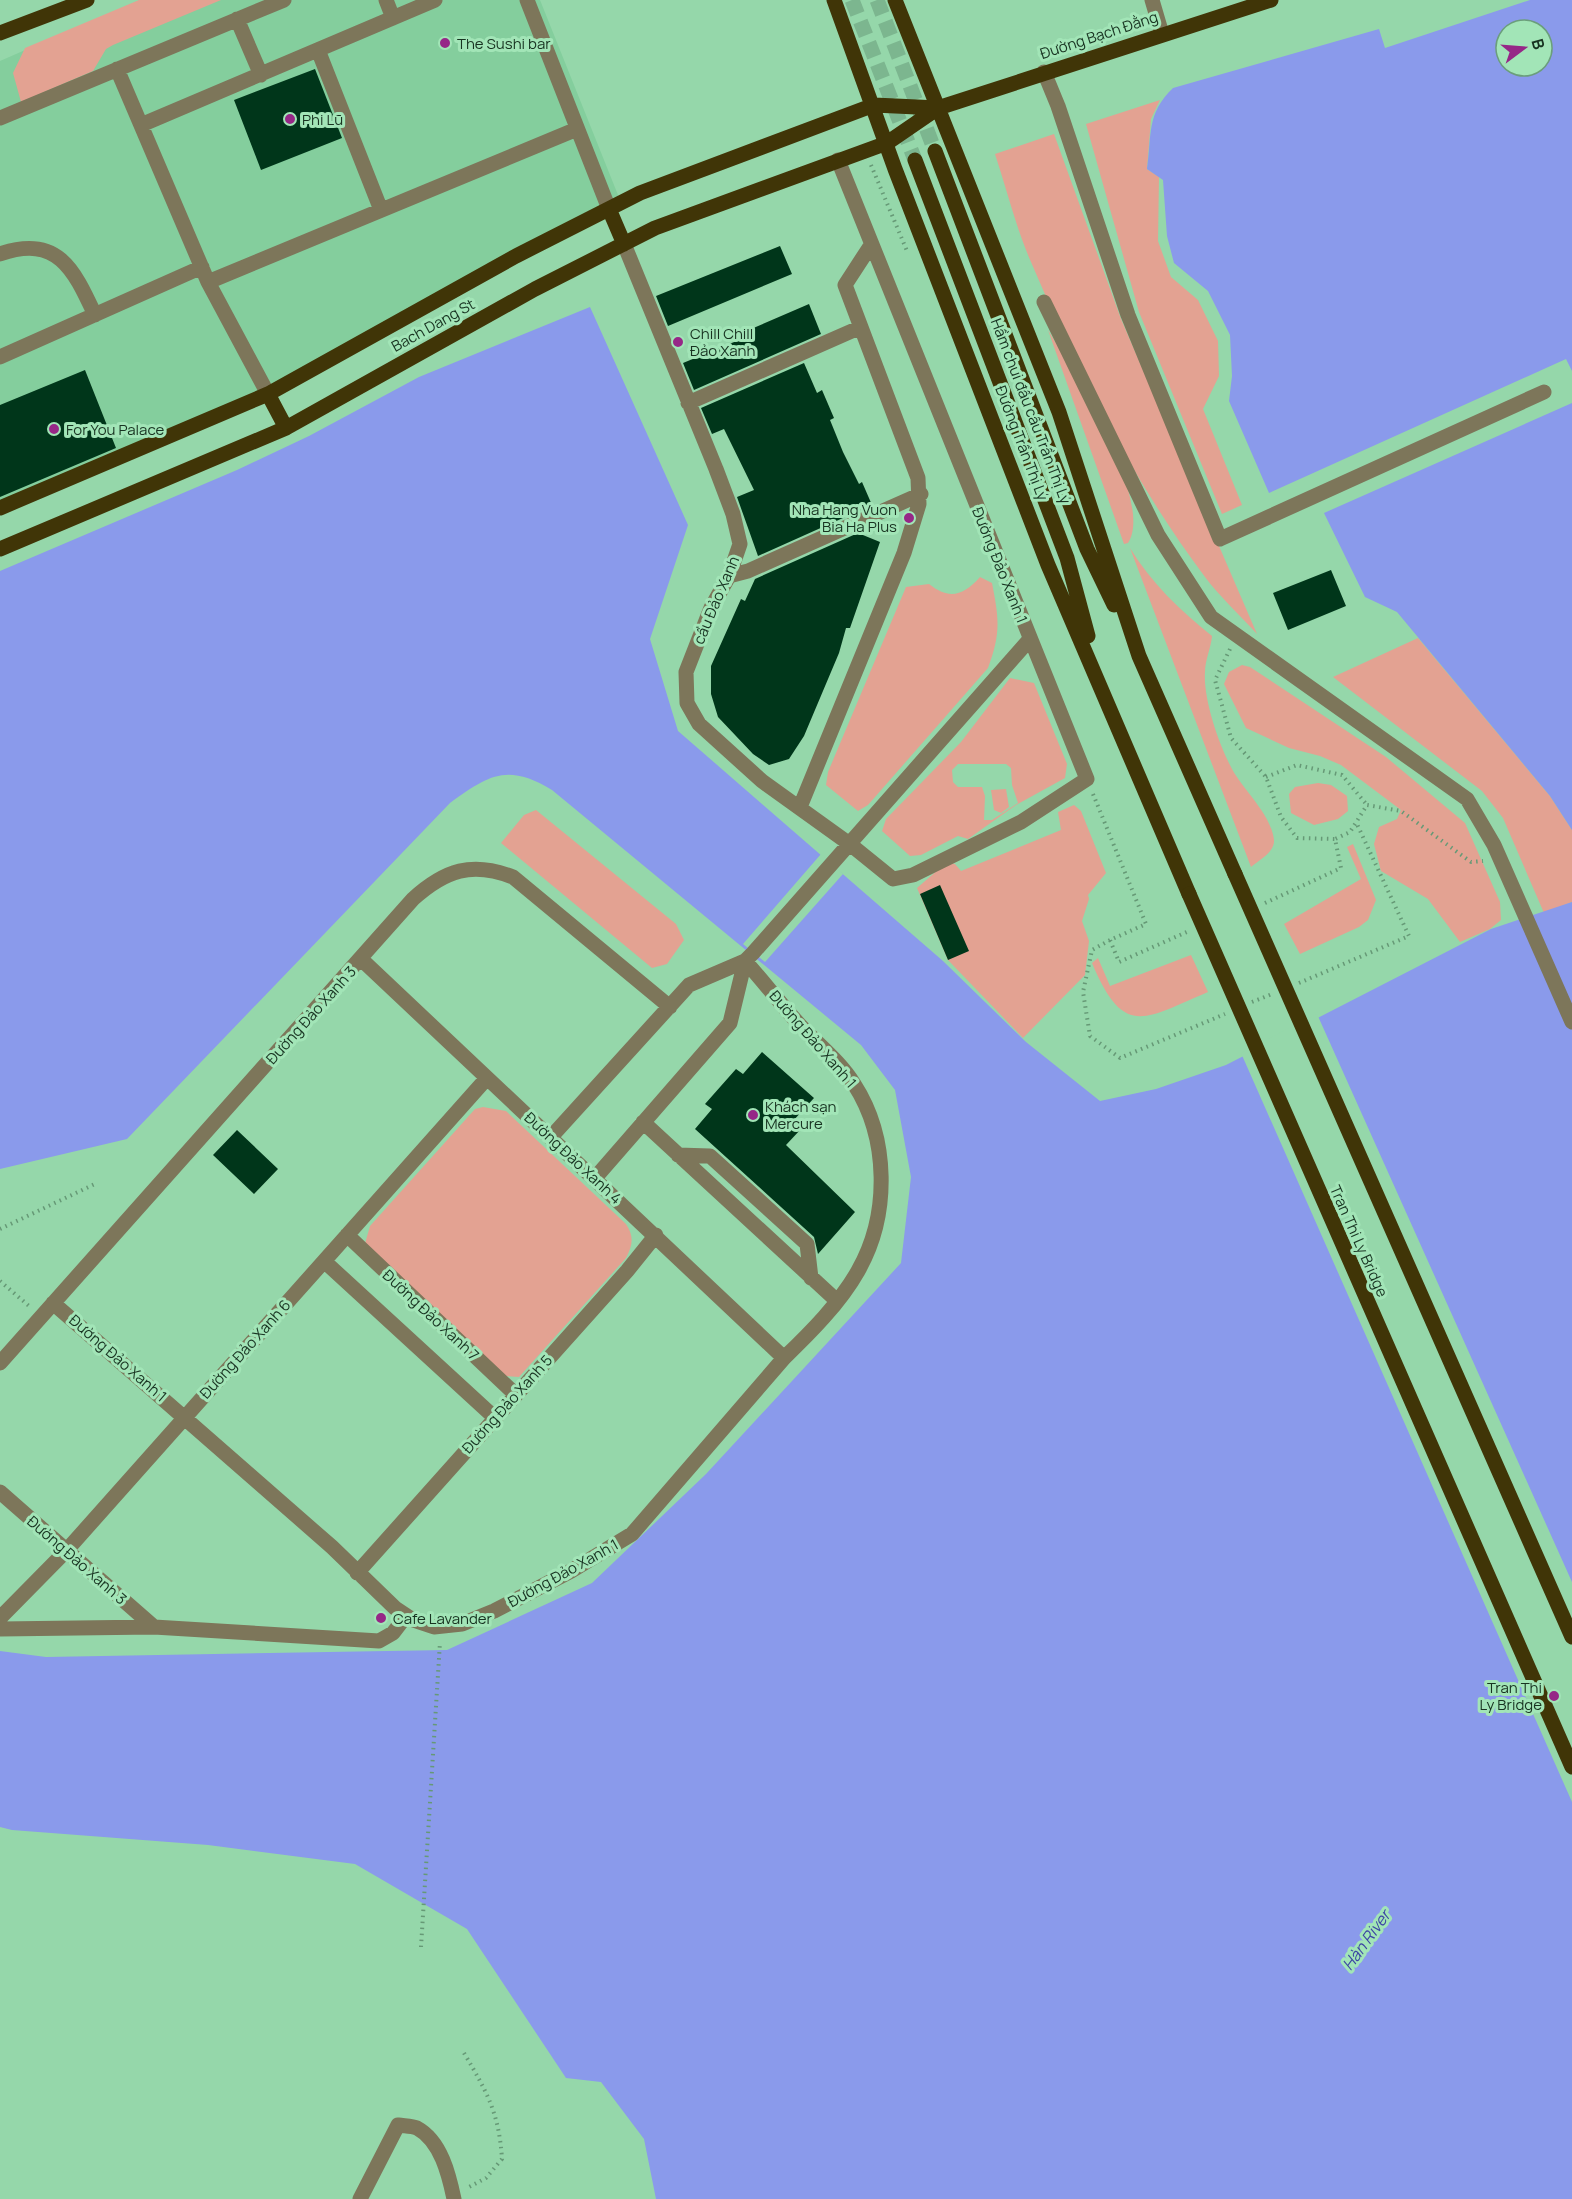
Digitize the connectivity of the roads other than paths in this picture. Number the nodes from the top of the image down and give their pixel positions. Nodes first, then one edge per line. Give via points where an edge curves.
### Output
1 (72, 0) edge
2 (87, 0) edge
3 (284, 0) edge
4 (386, 0) edge
5 (435, 0) edge
6 (527, 0) edge
7 (834, 0) edge
8 (895, 0) edge
9 (1152, 0) edge
10 (1271, 0) edge
11 (46, 14) junction
12 (393, 18) junction
13 (237, 19) junction
14 (0, 33) edge
15 (1162, 34) junction
16 (318, 50) junction
17 (117, 69) junction
18 (1044, 72) junction
19 (261, 75) junction
20 (874, 105) junction
21 (938, 108) junction
22 (0, 118) edge
23 (141, 125) junction
24 (577, 129) junction
25 (887, 143) junction
26 (935, 151) tunnel mouth
27 (838, 160) junction
28 (915, 160) tunnel mouth
29 (609, 209) junction
30 (381, 210) junction
31 (624, 244) junction
32 (871, 245) junction
33 (0, 254) edge
34 (202, 267) junction
35 (208, 282) junction
36 (1044, 302) dead end
37 (95, 315) junction
38 (861, 327) junction
39 (0, 357) edge
40 (1545, 392) dead end
41 (268, 394) junction
42 (688, 403) junction
43 (286, 428) junction
44 (921, 494) junction
45 (0, 508) edge
46 (0, 549) edge
47 (729, 576) junction
48 (1030, 639) junction
49 (1139, 656) junction
50 (1100, 680) junction
51 (800, 807) junction
52 (851, 845) junction
53 (1189, 894) joint
54 (749, 957) junction
55 (360, 959) junction
56 (670, 1006) junction
57 (1572, 1022) edge
58 (488, 1078) junction
59 (643, 1122) junction
60 (551, 1137) junction
61 (678, 1155) junction
62 (595, 1178) junction
63 (347, 1235) junction
64 (656, 1235) junction
65 (324, 1261) junction
66 (811, 1278) junction
67 (836, 1300) junction
68 (53, 1303) junction
69 (784, 1358) junction
70 (0, 1363) edge
71 (515, 1394) junction
72 (186, 1416) junction
73 (494, 1418) junction
74 (0, 1492) edge
75 (66, 1551) junction
76 (357, 1573) junction
77 (406, 1616) junction
78 (0, 1618) edge
79 (154, 1627) junction
80 (0, 1629) edge
81 (1572, 1637) edge
82 (1572, 1767) edge
83 (454, 2197) edge
84 (360, 2199) edge

1 - 11 main road
2 - 11 main road
3 - 13 street
4 - 12 street
5 - 12 street
6 - 24 street
7 - 20 main road, Đường Trần Thị Lý
8 - 21 main road
9 - 15 street
10 - 15 main road, Đường Bạch Đằng
11 - 14 main road
12 - 16 street
13 - 17 street
13 - 19 street
15 - 18 main road, Đường Bạch Đằng
16 - 19 street
16 - 30 street
17 - 22 street
17 - 23 street
18 - 21 main road, Đường Bạch Đằng
18 - 40 street via 1128,315 1220,539
19 - 23 street
20 - 21 main road
20 - 25 main road, Đường Trần Thị Lý
20 - 29 main road, Bach Dang St via 640,193
21 - 25 main road, Bach Dang St
21 - 49 main road via 1059,412
23 - 34 street
24 - 29 street
24 - 30 street
25 - 27 main road, Bach Dang St
25 - 50 main road, Đường Trần Thị Lý via 1048,565
26 - 49 main road, Hầm chui đầu cầu Trần Thị Lý via 1087,549
27 - 31 main road, Bach Dang St via 655,228
27 - 32 street, Đường Đảo Xanh 1
28 - 50 main road, Hầm chui đầu cầu Trần Thị Lý via 1067,558
29 - 31 main road
29 - 41 main road, Bach Dang St via 516,256
30 - 35 street
31 - 42 street, cầu Đảo Xanh
31 - 43 main road, Bach Dang St via 535,289
32 - 38 street via 845,285
32 - 48 street, Đường Đảo Xanh 1
33 - 37 street via 25,248 43,250 60,258 75,273
34 - 35 street
34 - 37 street
35 - 41 street
36 - 57 street via 1158,535 1211,617 1467,799 1501,860
37 - 39 street
38 - 42 street
38 - 44 street
41 - 43 main road
41 - 45 main road, Bach Dang St
42 - 47 street, cầu Đảo Xanh via 738,534 740,544
43 - 46 main road, Bach Dang St
44 - 47 street via 748,572
44 - 51 street via 904,553
47 - 51 street, cầu Đảo Xanh via 711,608 686,672 687,703 699,724 726,749
48 - 52 street, Đường Đảo Xanh 1
48 - 52 street, cầu Đảo Xanh via 1087,779 1021,822 913,875 893,879
49 - 81 main road, bridge
50 - 53 main road, Đường Trần Thị Lý
51 - 52 street, cầu Đảo Xanh
52 - 54 street, Đường Đảo Xanh 1
53 - 82 main road, Tran Thi Ly Bridge, bridge
54 - 56 street, Đường Đảo Xanh 1 via 689,985
54 - 59 street, Đường Đảo Xanh 1 via 730,1023
54 - 67 street, Đường Đảo Xanh 1 via 854,1083 877,1139 882,1176 873,1236 858,1271
55 - 56 street, Đường Đảo Xanh 3 via 427,886 446,874 492,869 513,877
55 - 58 street, Đường Đảo Xanh 4
55 - 68 street, Đường Đảo Xanh 3
56 - 60 street, Đường Đảo Xanh 1
58 - 60 street, Đường Đảo Xanh 4
58 - 63 street, Đường Đảo Xanh 6
59 - 61 street
59 - 62 street, Đường Đảo Xanh 1
60 - 62 street, Đường Đảo Xanh 4
61 - 66 street
61 - 66 street via 710,1156 807,1244
62 - 64 street, Đường Đảo Xanh 4
63 - 65 street, Đường Đảo Xanh 6
63 - 71 street, Đường Đảo Xanh 7
64 - 69 street, Đường Đảo Xanh 4
64 - 71 street, Đường Đảo Xanh 5
65 - 72 street, Đường Đảo Xanh 6
65 - 73 street
66 - 67 street
67 - 69 street, Đường Đảo Xanh 1
68 - 70 street, Đường Đảo Xanh 3
68 - 72 street, Đường Đảo Xanh 1
69 - 77 street, Đường Đảo Xanh 1 via 632,1534 571,1571 462,1624 434,1627
71 - 73 street, Đường Đảo Xanh 5
72 - 75 street, Đường Đảo Xanh 6
72 - 76 street, Đường Đảo Xanh 1
73 - 76 street, Đường Đảo Xanh 5
74 - 75 street, Đường Đảo Xanh 3
75 - 78 street, Đường Đảo Xanh 6
75 - 79 street, Đường Đảo Xanh 3
76 - 77 street, Đường Đảo Xanh 1
77 - 79 street via 393,1633 379,1641
79 - 80 street
83 - 84 street via 443,2159 430,2140 416,2128 398,2125

